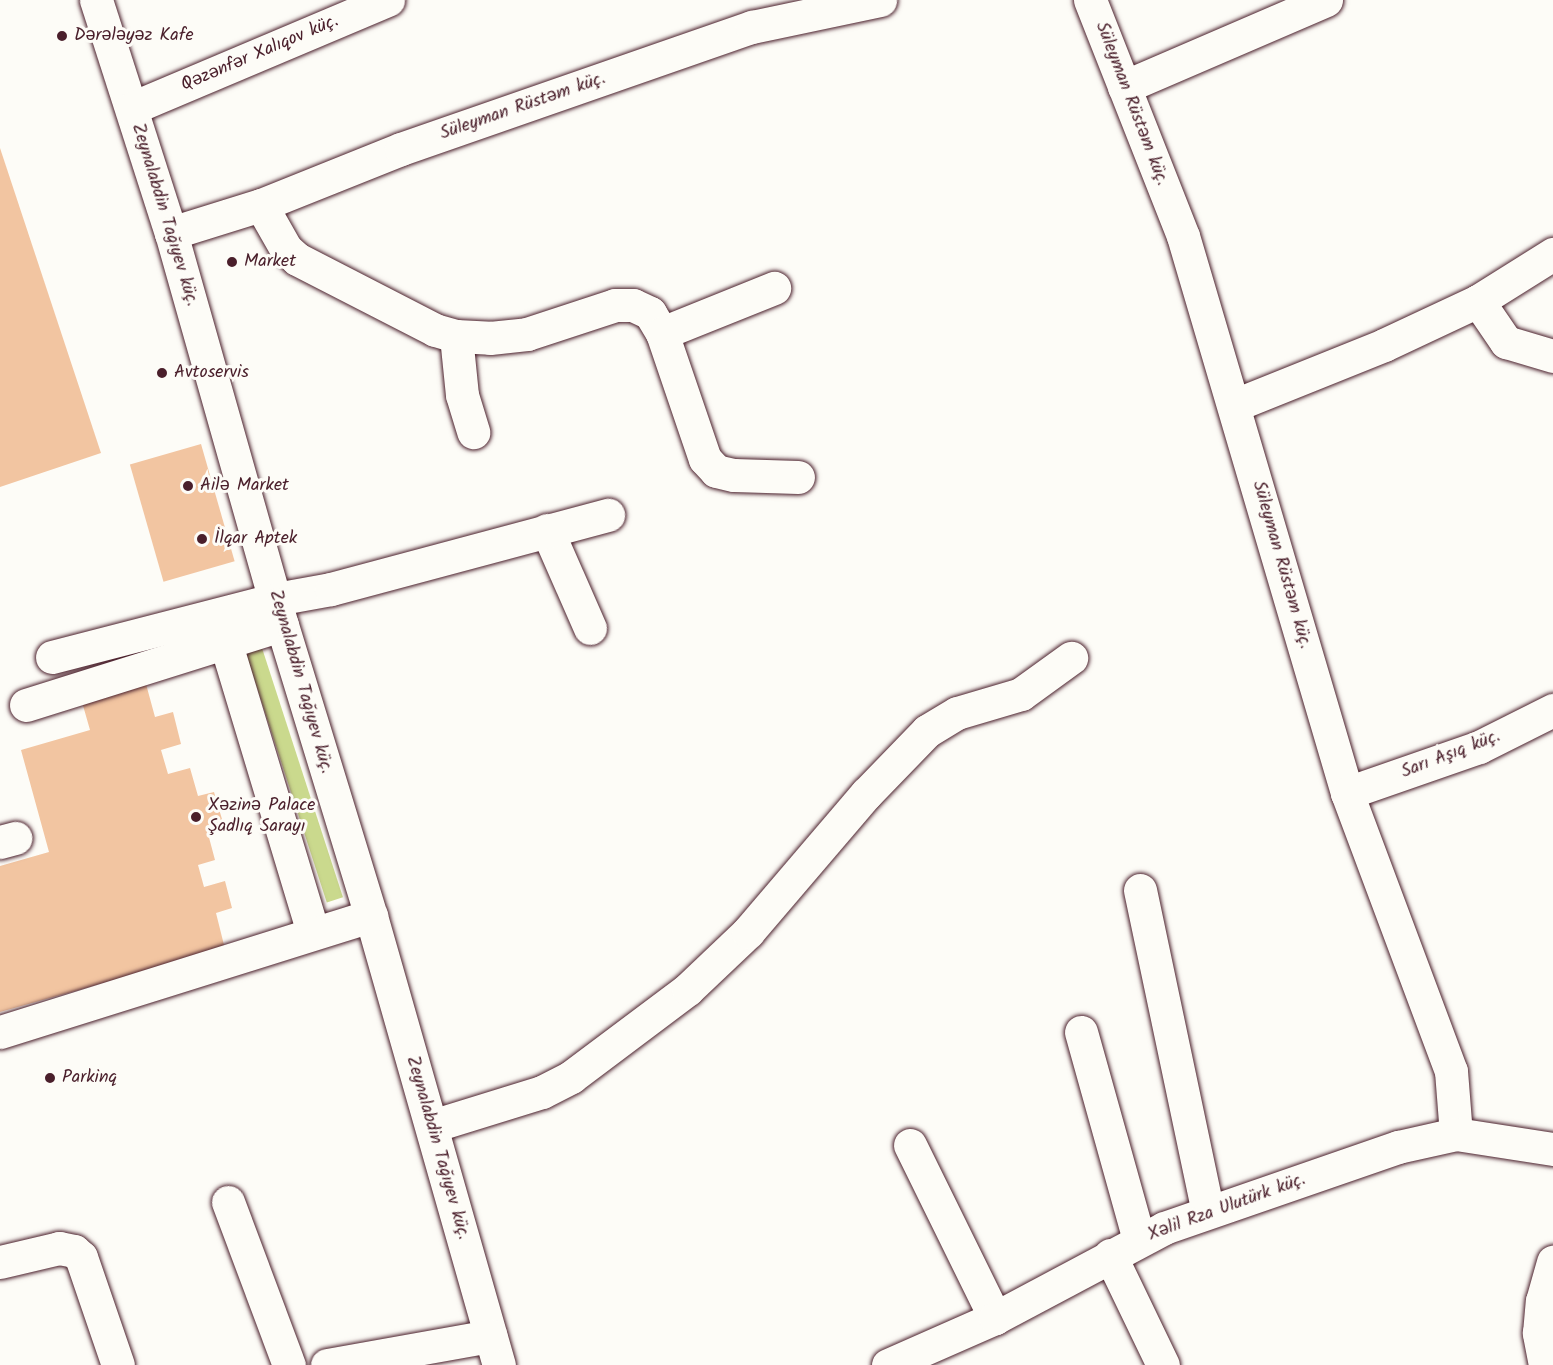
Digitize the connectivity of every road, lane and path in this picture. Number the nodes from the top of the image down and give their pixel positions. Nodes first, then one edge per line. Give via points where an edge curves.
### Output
1 (96, 0) edge
2 (388, 0) edge
3 (880, 0) edge
4 (1090, 0) edge
5 (1326, 0) edge
6 (1124, 87) junction
7 (132, 108) junction
8 (261, 205) junction
9 (171, 233) junction
10 (1553, 254) edge
11 (774, 288) dead end
12 (1478, 301) junction
13 (662, 333) junction
14 (456, 336) junction
15 (1553, 356) edge
16 (1235, 405) junction
17 (473, 432) dead end
18 (798, 477) dead end
19 (608, 515) dead end
20 (548, 530) junction
21 (279, 612) junction
22 (590, 628) dead end
23 (225, 641) junction
24 (52, 657) dead end
25 (1071, 658) dead end
26 (26, 705) dead end
27 (1553, 710) edge
28 (1347, 793) junction
29 (1140, 890) dead end
30 (371, 916) junction
31 (313, 933) junction
32 (0, 1032) edge
33 (1081, 1032) dead end
34 (432, 1126) junction
35 (1456, 1134) junction
36 (910, 1145) dead end
37 (1553, 1149) edge
38 (228, 1202) dead end
39 (1208, 1212) junction
40 (1139, 1240) junction
41 (1110, 1255) junction
42 (0, 1262) edge
43 (1553, 1262) edge
44 (995, 1318) junction
45 (495, 1350) edge
46 (118, 1365) edge
47 (289, 1365) edge
48 (327, 1365) edge
49 (888, 1365) edge
50 (1163, 1365) edge
51 (1545, 1365) edge

1 - 7 street, Zeynalabdin Tağıyev küç.
2 - 7 street, Qəzənfər Xalıqov küç.
3 - 8 street, Süleyman Rüstəm küç. via 752,27 401,149
4 - 6 street, Süleyman Rüstəm küç.
5 - 6 street
6 - 16 street, Süleyman Rüstəm küç. via 1183,236
7 - 9 street, Zeynalabdin Tağıyev küç.
8 - 9 street, Süleyman Rüstəm küç.
8 - 14 street via 286,249 297,259 435,330
9 - 21 street, Zeynalabdin Tağıyev küç.
10 - 12 street
11 - 13 street
12 - 15 street via 1506,342
12 - 16 street via 1384,345
13 - 14 street via 650,313 633,305 615,305 527,334
13 - 18 street via 705,459 716,471
14 - 17 street via 462,395
16 - 28 street, Süleyman Rüstəm küç.
19 - 20 street
20 - 21 street via 331,589
20 - 22 street
21 - 23 street
21 - 24 street
21 - 30 street, Zeynalabdin Tağıyev küç.
23 - 26 street
23 - 31 street
25 - 34 street via 1021,694 957,713 927,731 866,794 748,932 688,989 571,1077 542,1092
27 - 28 street, Sarı Aşıq küç. via 1479,747
28 - 35 street, Süleyman Rüstəm küç. via 1451,1071
29 - 39 street
30 - 31 street
30 - 34 street, Zeynalabdin Tağıyev küç.
31 - 32 street
33 - 40 street
34 - 45 street, Zeynalabdin Tağıyev küç.
35 - 37 street, Xəlil Rza Ulutürk küç.
35 - 39 street, Xəlil Rza Ulutürk küç. via 1398,1147
36 - 44 street
38 - 47 street
39 - 40 street, Xəlil Rza Ulutürk küç.
40 - 41 street, Xəlil Rza Ulutürk küç.
41 - 44 street, Xəlil Rza Ulutürk küç.
41 - 50 street
42 - 46 street via 59,1248 81,1257
43 - 51 street via 1542,1301 1539,1333
44 - 49 street, Xəlil Rza Ulutürk küç.
45 - 48 street

